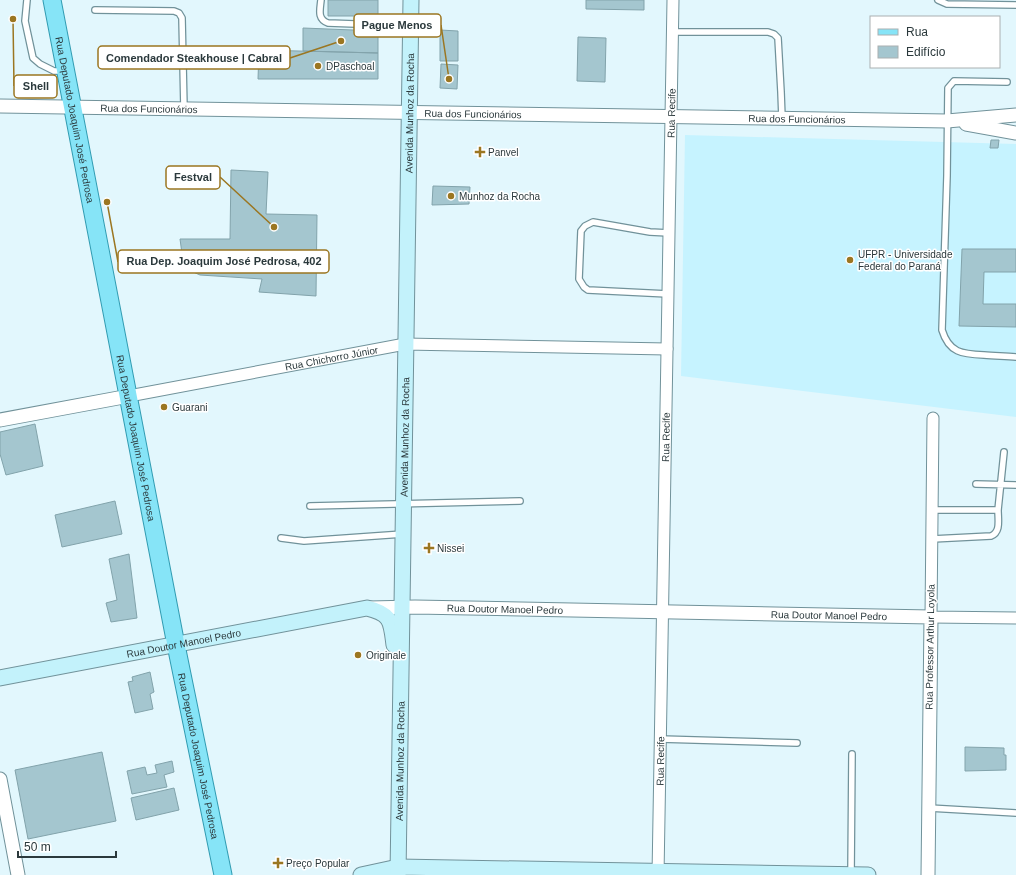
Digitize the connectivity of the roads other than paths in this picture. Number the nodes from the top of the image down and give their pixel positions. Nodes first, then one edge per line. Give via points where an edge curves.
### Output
1 (27, 0) edge
2 (52, 0) edge
3 (321, 0) edge
4 (411, 0) edge
5 (673, 0) edge
6 (938, 0) edge
7 (1016, 5) edge
8 (95, 10) dead end
9 (411, 26) junction
10 (672, 32) junction
11 (66, 71) junction
12 (1007, 82) dead end
13 (0, 106) edge
14 (73, 108) junction
15 (184, 110) junction
16 (409, 113) junction
17 (1016, 115) edge
18 (671, 117) junction
19 (782, 118) junction
20 (947, 121) junction
21 (1016, 133) edge
22 (669, 233) junction
23 (668, 294) junction
24 (405, 344) junction
25 (667, 349) junction
26 (1016, 357) edge
27 (129, 396) junction
28 (933, 418) dead end
29 (0, 420) edge
30 (1004, 452) dead end
31 (976, 484) dead end
32 (1000, 484) junction
33 (1016, 485) edge
34 (520, 501) dead end
35 (404, 502) junction
36 (310, 506) dead end
37 (932, 510) junction
38 (998, 510) junction
39 (403, 534) junction
40 (281, 538) dead end
41 (932, 539) junction
42 (402, 607) junction
43 (367, 608) junction
44 (662, 612) junction
45 (931, 617) junction
46 (1016, 618) edge
47 (176, 645) junction
48 (0, 678) edge
49 (401, 698) junction
50 (660, 739) junction
51 (797, 743) dead end
52 (852, 754) dead end
53 (0, 778) edge
54 (928, 808) junction
55 (1016, 813) edge
56 (398, 871) edge
57 (658, 873) edge
58 (18, 875) edge
59 (223, 875) edge
60 (361, 875) edge
61 (852, 875) edge
62 (868, 875) edge
63 (928, 875) edge

1 - 11 lane via 25,21 33,58 54,71
2 - 11 main road, Rua Deputado Joaquim José Pedrosa
3 - 9 lane via 319,15 328,23
4 - 9 main road, Avenida Munhoz da Rocha
5 - 10 street, Rua Recife
6 - 7 lane via 946,4
8 - 15 lane via 179,13 182,18
9 - 16 main road, Avenida Munhoz da Rocha
10 - 18 street, Rua Recife
10 - 19 lane via 774,34 778,38
11 - 14 main road, Rua Deputado Joaquim José Pedrosa
12 - 20 lane via 954,81 948,88
13 - 14 street, Rua dos Funcionários
14 - 15 street, Rua dos Funcionários
14 - 27 main road, Rua Deputado Joaquim José Pedrosa
15 - 16 street, Rua dos Funcionários
16 - 18 street, Rua dos Funcionários
16 - 24 main road, Avenida Munhoz da Rocha
17 - 20 street, Rua dos Funcionários
18 - 19 street, Rua dos Funcionários
18 - 22 street, Rua Recife
19 - 20 street, Rua dos Funcionários
20 - 21 street, Rua dos Funcionários
20 - 26 lane via 942,330 949,345 964,354
22 - 23 street, Rua Recife
22 - 23 lane via 593,222 584,226 580,232 579,279 588,290
23 - 25 street, Rua Recife
24 - 25 street, Rua Chichorro Júnior
24 - 27 street, Rua Chichorro Júnior
24 - 35 main road, Avenida Munhoz da Rocha
25 - 44 street, Rua Recife
27 - 29 street, Rua Chichorro Júnior
27 - 47 main road, Rua Deputado Joaquim José Pedrosa
28 - 37 street, Rua Professor Arthur Loyola
30 - 32 lane
31 - 32 lane
32 - 33 lane
32 - 38 lane
34 - 35 lane
35 - 36 lane
35 - 39 main road, Avenida Munhoz da Rocha
37 - 38 lane
37 - 41 street, Rua Professor Arthur Loyola
38 - 41 lane via 996,534
39 - 40 lane via 304,541
39 - 42 main road, Avenida Munhoz da Rocha
41 - 45 street, Rua Professor Arthur Loyola
42 - 43 street, Rua Doutor Manoel Pedro
42 - 44 street, Rua Doutor Manoel Pedro
42 - 49 main road, Avenida Munhoz da Rocha
43 - 47 main road, Rua Doutor Manoel Pedro
43 - 49 main road via 379,611 392,626
44 - 45 street, Rua Doutor Manoel Pedro
44 - 50 street, Rua Recife
45 - 46 street, Rua Doutor Manoel Pedro
45 - 54 street, Rua Professor Arthur Loyola
47 - 48 main road, Rua Doutor Manoel Pedro
47 - 59 main road, Rua Deputado Joaquim José Pedrosa
49 - 56 main road, Avenida Munhoz da Rocha
50 - 51 lane
50 - 57 street, Rua Recife
52 - 61 lane
53 - 58 street
54 - 55 lane
54 - 63 street, Rua Professor Arthur Loyola
56 - 57 main road
56 - 60 main road
57 - 61 main road
61 - 62 main road

